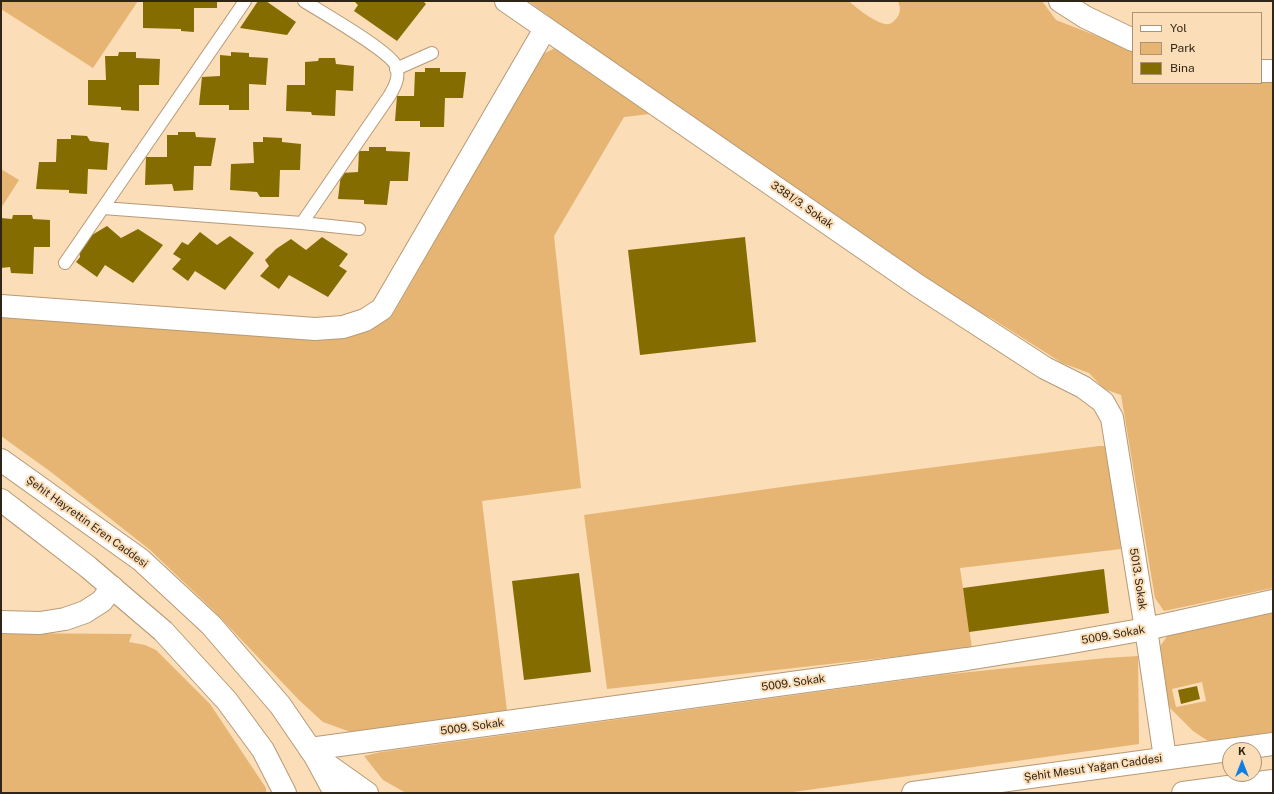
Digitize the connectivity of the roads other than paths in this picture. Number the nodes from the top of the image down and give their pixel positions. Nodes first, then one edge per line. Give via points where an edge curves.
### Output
1 (245, 1) edge
2 (304, 1) edge
3 (506, 1) edge
4 (1060, 1) edge
5 (545, 29) junction
6 (1132, 40) edge
7 (432, 53) dead end
8 (396, 69) junction
9 (1262, 70) edge
10 (1273, 71) edge
11 (102, 208) junction
12 (302, 223) junction
13 (359, 229) dead end
14 (65, 263) dead end
15 (1, 306) edge
16 (1103, 402) joint
17 (1, 460) edge
18 (1, 500) edge
19 (112, 587) junction
20 (1273, 601) edge
21 (1, 622) edge
22 (1146, 629) junction
23 (1273, 744) edge
24 (313, 753) junction
25 (1165, 758) junction
26 (1273, 781) edge
27 (284, 793) edge
28 (335, 793) edge
29 (367, 793) edge
30 (913, 793) edge
31 (1183, 793) edge

1 - 11 lane
2 - 8 lane via 391,59
3 - 5 street, 3381/3. Sokak
4 - 6 street via 1085,17
5 - 15 street via 382,309 365,320 343,327 315,329
5 - 16 street, 3381/3. Sokak via 917,285 1045,368 1083,387
7 - 8 lane
8 - 12 lane via 398,76 390,95
9 - 10 street
11 - 12 lane
11 - 14 lane
12 - 13 lane
16 - 22 street, 5013. Sokak via 1112,418
17 - 24 street, Şehit Hayrettin Eren Caddesi via 142,560 168,584 211,625 247,666 280,705
18 - 19 street
19 - 21 street via 102,601 85,612 65,619 40,623
19 - 27 street via 163,631 227,701 263,750
20 - 22 street, 5009. Sokak
22 - 24 street, 5009. Sokak via 967,659
22 - 25 street, 5013. Sokak
23 - 25 street, Şehit Mesut Yağan Caddesi
24 - 28 street, Şehit Hayrettin Eren Caddesi
24 - 29 street
25 - 30 street, Şehit Mesut Yağan Caddesi
26 - 31 street

